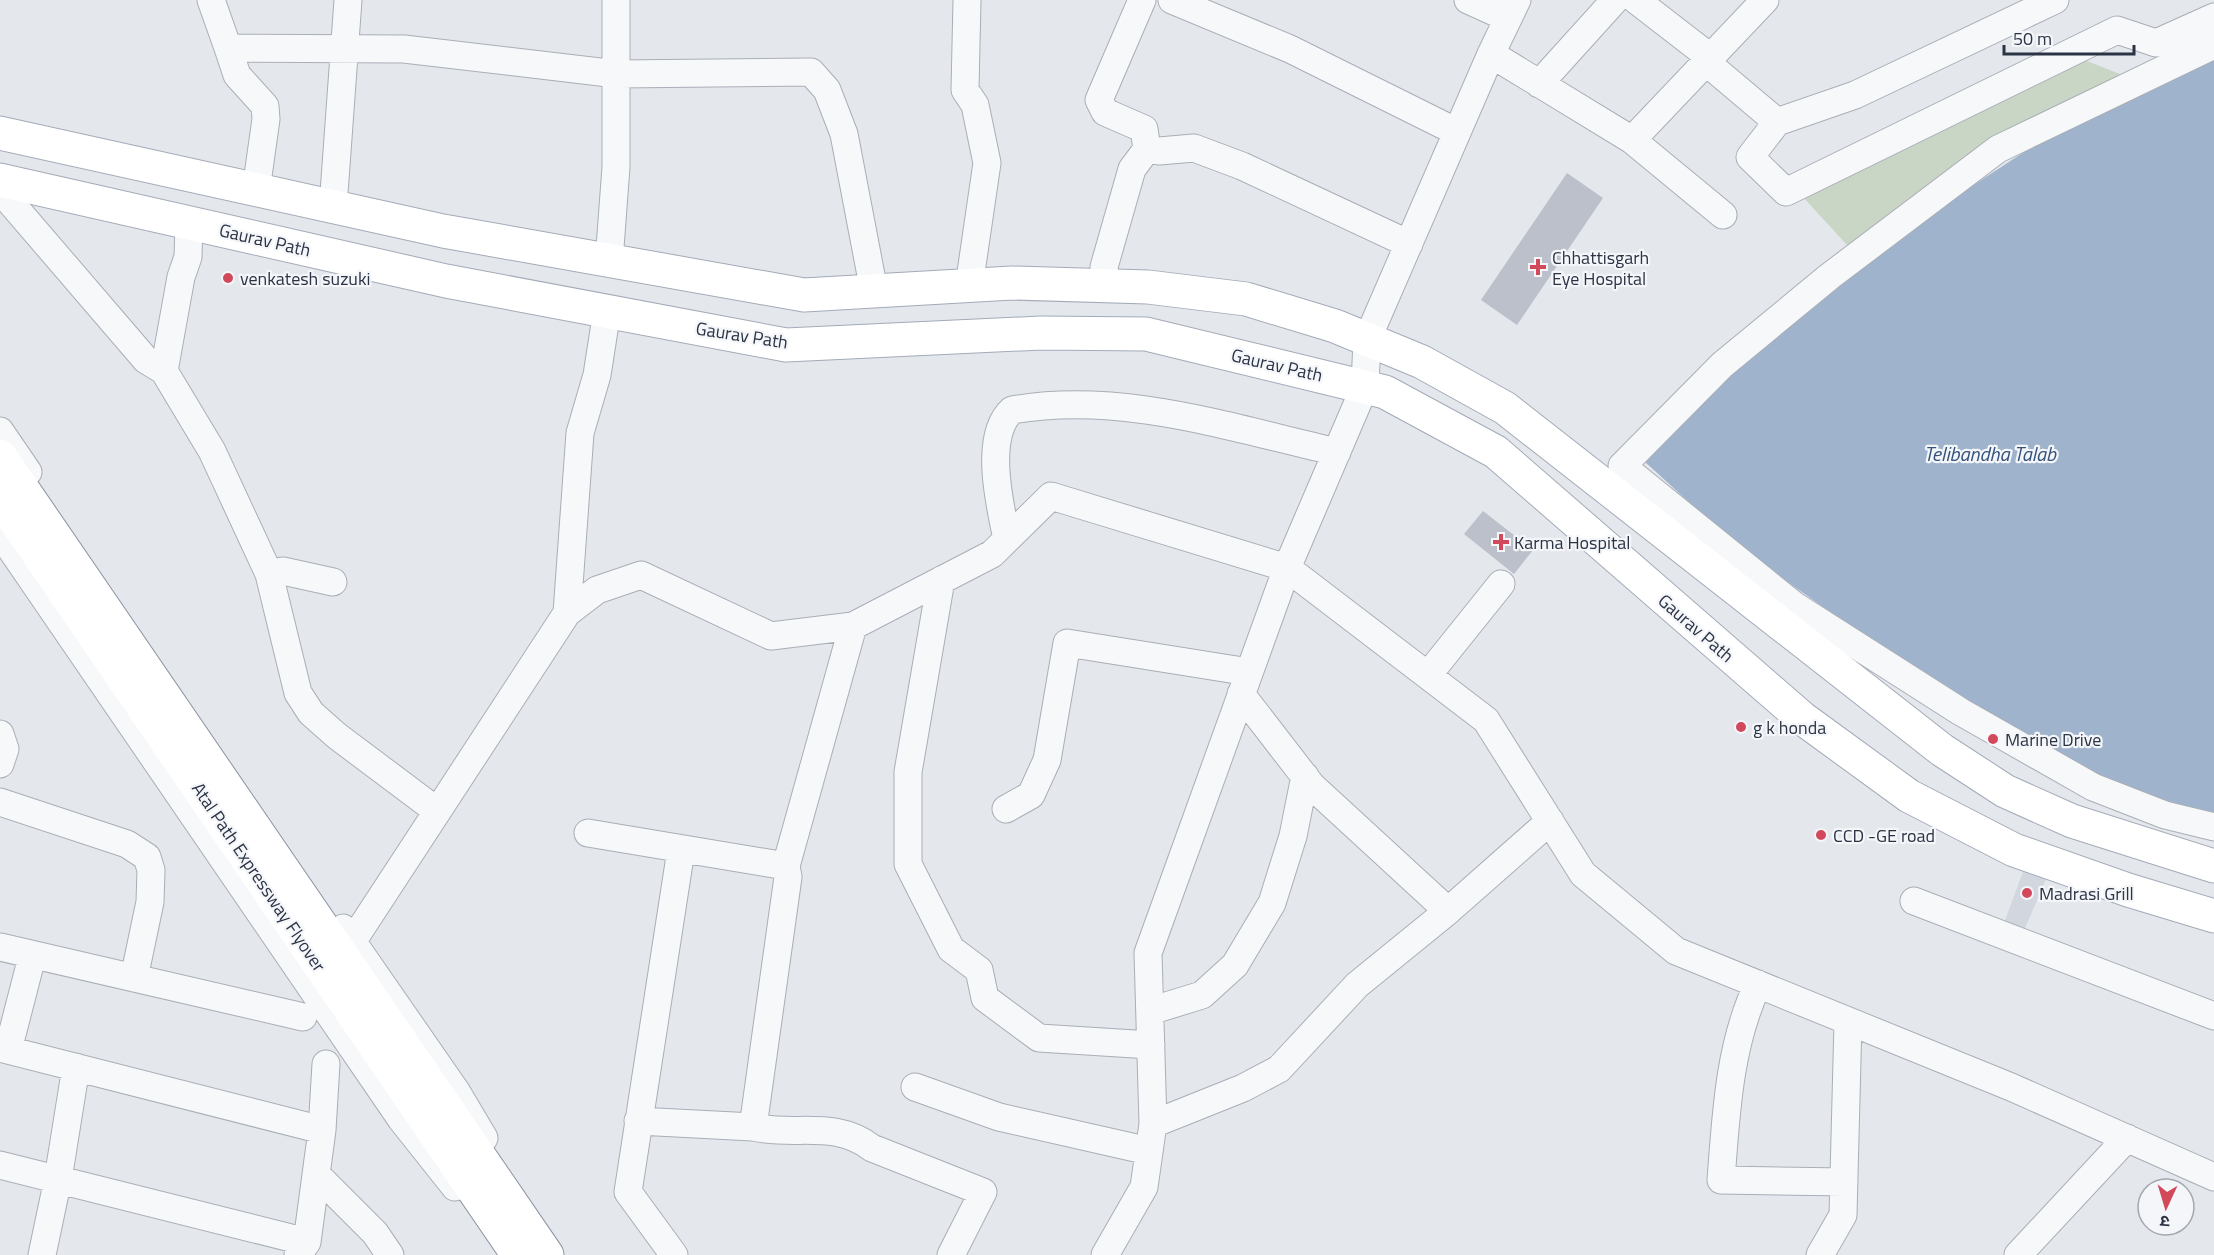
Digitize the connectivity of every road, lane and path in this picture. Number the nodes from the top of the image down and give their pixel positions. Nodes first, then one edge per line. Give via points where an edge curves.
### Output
1 (211, 0) edge
2 (348, 0) edge
3 (616, 0) edge
4 (968, 0) edge
5 (1142, 0) edge
6 (1172, 0) edge
7 (1468, 0) edge
8 (1615, 0) edge
9 (1636, 0) edge
10 (1765, 0) edge
11 (2055, 0) edge
12 (1513, 9) edge
13 (2214, 17) edge
14 (2214, 45) edge
15 (228, 48) junction
16 (343, 49) junction
17 (1491, 54) junction
18 (1708, 60) junction
19 (617, 74) junction
20 (1539, 84) junction
21 (1777, 122) junction
22 (1457, 132) junction
23 (0, 133) edge
24 (1632, 140) junction
25 (1147, 149) junction
26 (162, 169) junction
27 (0, 180) edge
28 (0, 190) edge
29 (256, 190) junction
30 (333, 207) junction
31 (152, 215) junction
32 (1723, 215) dead end
33 (189, 223) junction
34 (1409, 244) junction
35 (609, 261) junction
36 (969, 286) junction
37 (1106, 286) junction
38 (874, 291) junction
39 (607, 311) junction
40 (1367, 340) junction
41 (164, 371) junction
42 (1365, 386) junction
43 (0, 431) edge
44 (1337, 452) junction
45 (0, 456) edge
46 (0, 498) edge
47 (0, 533) edge
48 (1007, 539) junction
49 (1287, 568) junction
50 (269, 574) junction
51 (941, 580) junction
52 (333, 582) dead end
53 (1501, 584) dead end
54 (567, 613) junction
55 (854, 626) junction
56 (1428, 675) junction
57 (1245, 683) junction
58 (0, 734) edge
59 (0, 764) edge
60 (1305, 776) junction
61 (0, 802) edge
62 (1006, 809) dead end
63 (437, 811) junction
64 (1550, 821) junction
65 (2214, 827) edge
66 (588, 833) dead end
67 (681, 850) junction
68 (786, 866) junction
69 (2214, 866) edge
70 (1914, 901) dead end
71 (1448, 911) junction
72 (2214, 916) edge
73 (352, 942) junction
74 (0, 947) edge
75 (32, 957) junction
76 (134, 978) junction
77 (1758, 984) junction
78 (1150, 1011) junction
79 (2214, 1016) edge
80 (303, 1017) dead end
81 (1848, 1021) junction
82 (1151, 1046) junction
83 (4, 1049) edge
84 (326, 1064) dead end
85 (76, 1067) junction
86 (915, 1087) dead end
87 (638, 1121) junction
88 (1153, 1124) junction
89 (753, 1127) junction
90 (322, 1130) junction
91 (2127, 1138) junction
92 (1149, 1151) junction
93 (0, 1165) edge
94 (471, 1167) junction
95 (316, 1174) junction
96 (2214, 1177) edge
97 (58, 1179) junction
98 (1844, 1182) junction
99 (303, 1249) edge
100 (532, 1254) edge
101 (42, 1255) edge
102 (390, 1255) edge
103 (674, 1255) edge
104 (951, 1255) edge
105 (1105, 1255) edge
106 (1820, 1255) edge
107 (2018, 1255) edge

1 - 15 street
2 - 16 street
3 - 19 street
4 - 36 street via 965,90 975,105 987,163
5 - 25 street via 1099,100 1105,112 1144,129
6 - 22 street via 1290,49
7 - 12 street
8 - 20 street
9 - 18 street
10 - 18 street
11 - 21 street via 1855,95
12 - 17 street
13 - 21 street via 2156,43 2117,30 1786,192 1750,157
14 - 65 street via 1998,149 1830,276 1722,365 1622,466 1795,606 1961,712 2093,787 2164,815
15 - 16 street
15 - 29 street via 237,75 265,106
16 - 19 street via 404,49
16 - 30 street
17 - 20 street
17 - 22 street
18 - 21 street
18 - 24 street
19 - 35 street
19 - 38 street via 811,72 827,90 844,134
20 - 24 street
22 - 34 street
23 - 26 main road
24 - 32 street
25 - 34 street via 1194,148 1242,166
25 - 37 street via 1132,169 1104,267
26 - 29 main road
26 - 31 main road
27 - 31 main road, Gaurav Path
28 - 41 street via 146,360
29 - 30 main road
30 - 35 main road
31 - 33 main road, Gaurav Path
33 - 39 main road, Gaurav Path via 446,281
33 - 41 street via 188,257
34 - 40 street
35 - 38 main road via 804,295
36 - 37 main road
36 - 38 main road
37 - 40 main road via 1148,286 1246,299
39 - 42 main road, Gaurav Path via 786,345 1041,333 1146,334
39 - 54 street via 597,375 580,433
40 - 42 street
40 - 69 main road via 1422,362 1505,408 1942,750 2005,791 2072,821
41 - 50 street via 212,451
42 - 44 street
42 - 72 main road, Gaurav Path via 1385,392 1496,452 1802,718 1909,795 2014,850
43 - 73 street
44 - 48 street via 1138,407 1082,403 1012,410 1004,417 998,440 995,483
44 - 49 street
45 - 94 main road, Atal Path Expressway Flyover
46 - 94 main road, Atal Path Expressway Flyover
47 - 100 street via 401,1119 449,1181
48 - 49 street via 1051,496
48 - 51 street via 992,554
49 - 56 street
49 - 57 street
50 - 52 street via 283,571
50 - 63 street via 298,693 311,713
51 - 55 street
51 - 82 street via 908,772 908,864 951,949 979,970 985,998 994,1005 1039,1038
53 - 56 street
54 - 55 street via 597,590 641,575 771,636
54 - 63 street
55 - 68 street
56 - 64 street via 1486,720
57 - 60 street
57 - 62 street via 1067,643 1047,760 1031,795
57 - 78 street via 1148,953
58 - 59 street via 5,748
60 - 71 street
60 - 78 street via 1293,836 1272,903 1235,965 1202,995
61 - 76 street via 127,844 147,857 152,870 150,902
63 - 73 street
64 - 71 street
64 - 77 street via 1583,874 1676,951
66 - 67 street
67 - 68 street
67 - 87 street
68 - 89 street via 788,877
70 - 79 street
71 - 88 street via 1357,985 1279,1069 1243,1088
73 - 100 street via 456,1091 488,1144
74 - 75 street
75 - 76 street
75 - 83 street
76 - 80 street
77 - 81 street
77 - 98 street via 1744,1013 1726,1104 1721,1180
78 - 82 street
81 - 91 street
81 - 98 street
82 - 88 street
83 - 85 street
84 - 90 street
85 - 90 street
85 - 97 street
86 - 92 street via 999,1117
87 - 89 street
87 - 103 street via 628,1192
88 - 92 street
89 - 104 street via 770,1131 828,1130 860,1139 872,1149 983,1192
90 - 95 street
91 - 96 street
91 - 107 street
92 - 105 street via 1144,1187
93 - 97 street
94 - 100 main road
95 - 99 street
95 - 102 street via 375,1233
97 - 99 street
97 - 101 street
98 - 106 street via 1843,1215

